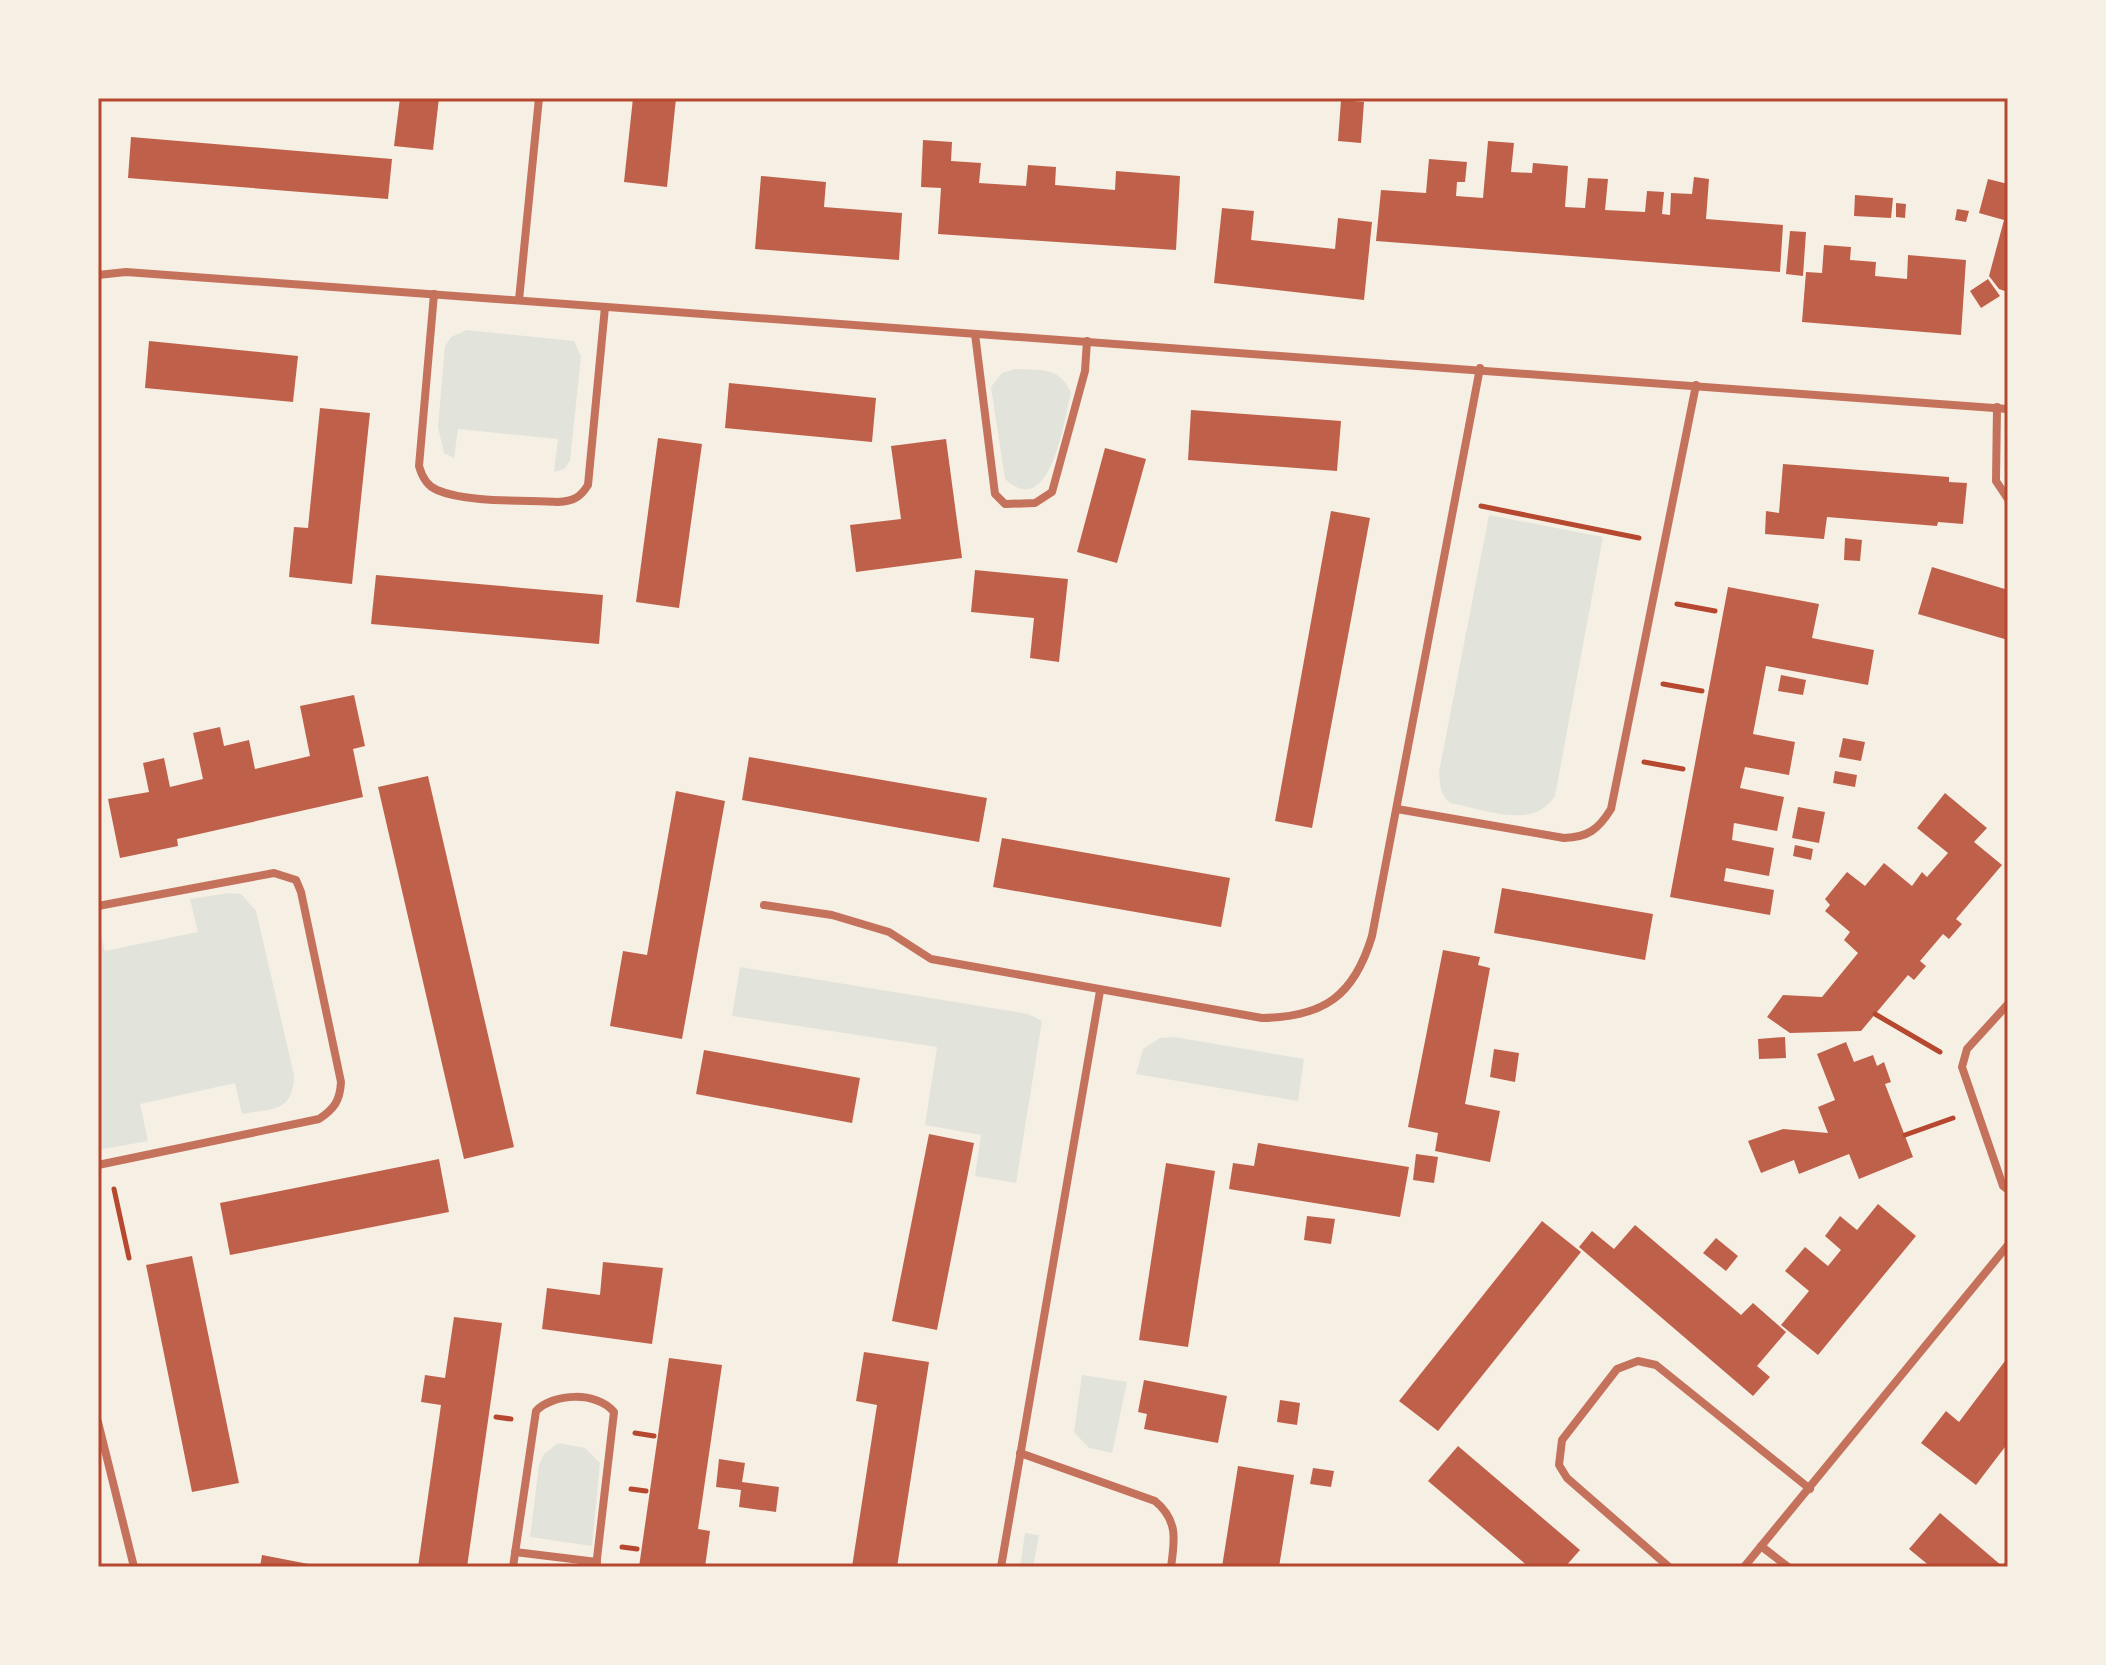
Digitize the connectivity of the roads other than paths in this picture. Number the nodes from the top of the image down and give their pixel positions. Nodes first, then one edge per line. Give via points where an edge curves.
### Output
1 (539, 98) edge
2 (98, 275) edge
3 (434, 294) junction
4 (519, 300) junction
5 (605, 307) junction
6 (975, 334) junction
7 (1087, 341) junction
8 (1480, 368) junction
9 (1696, 385) junction
10 (1997, 407) junction
11 (2008, 409) edge
12 (2008, 499) edge
13 (1397, 809) junction
14 (764, 905) dead end
15 (98, 906) edge
16 (1100, 991) junction
17 (2008, 1004) edge
18 (98, 1165) edge
19 (2008, 1190) edge
20 (2008, 1245) edge
21 (98, 1422) edge
22 (1020, 1453) junction
23 (1810, 1489) junction
24 (1761, 1546) junction
25 (515, 1552) junction
26 (597, 1565) edge
27 (134, 1567) edge
28 (513, 1567) edge
29 (1001, 1567) edge
30 (1171, 1567) edge
31 (1669, 1567) edge
32 (1744, 1567) edge
33 (1788, 1567) edge

1 - 4 street
2 - 3 street via 126,272
3 - 4 street
3 - 5 street via 419,466 435,490 468,496 558,502 582,495 588,485
4 - 5 street
5 - 6 street
6 - 7 street
6 - 7 street via 995,494 1005,504 1035,503 1052,492 1085,371
7 - 8 street
8 - 9 street
8 - 13 street
9 - 10 street
9 - 13 street via 1611,809 1592,833 1579,838
10 - 11 street
10 - 12 street via 1996,481
13 - 16 street via 1372,936 1359,974 1319,1010 1291,1018 1262,1018
14 - 16 street via 832,915 889,932 931,959
15 - 18 street via 274,873 296,880 341,1082 340,1098 319,1119
16 - 22 street
17 - 19 street via 1967,1049 1963,1065
20 - 23 street
21 - 27 street
22 - 29 street
22 - 30 street via 1155,1501 1174,1525
23 - 24 street
23 - 31 street via 1656,1365 1638,1361 1617,1369 1562,1440 1559,1465 1567,1478
24 - 32 street
24 - 33 street
25 - 26 street
25 - 26 street via 536,1411 548,1400 570,1397 601,1402 616,1420
25 - 28 street

